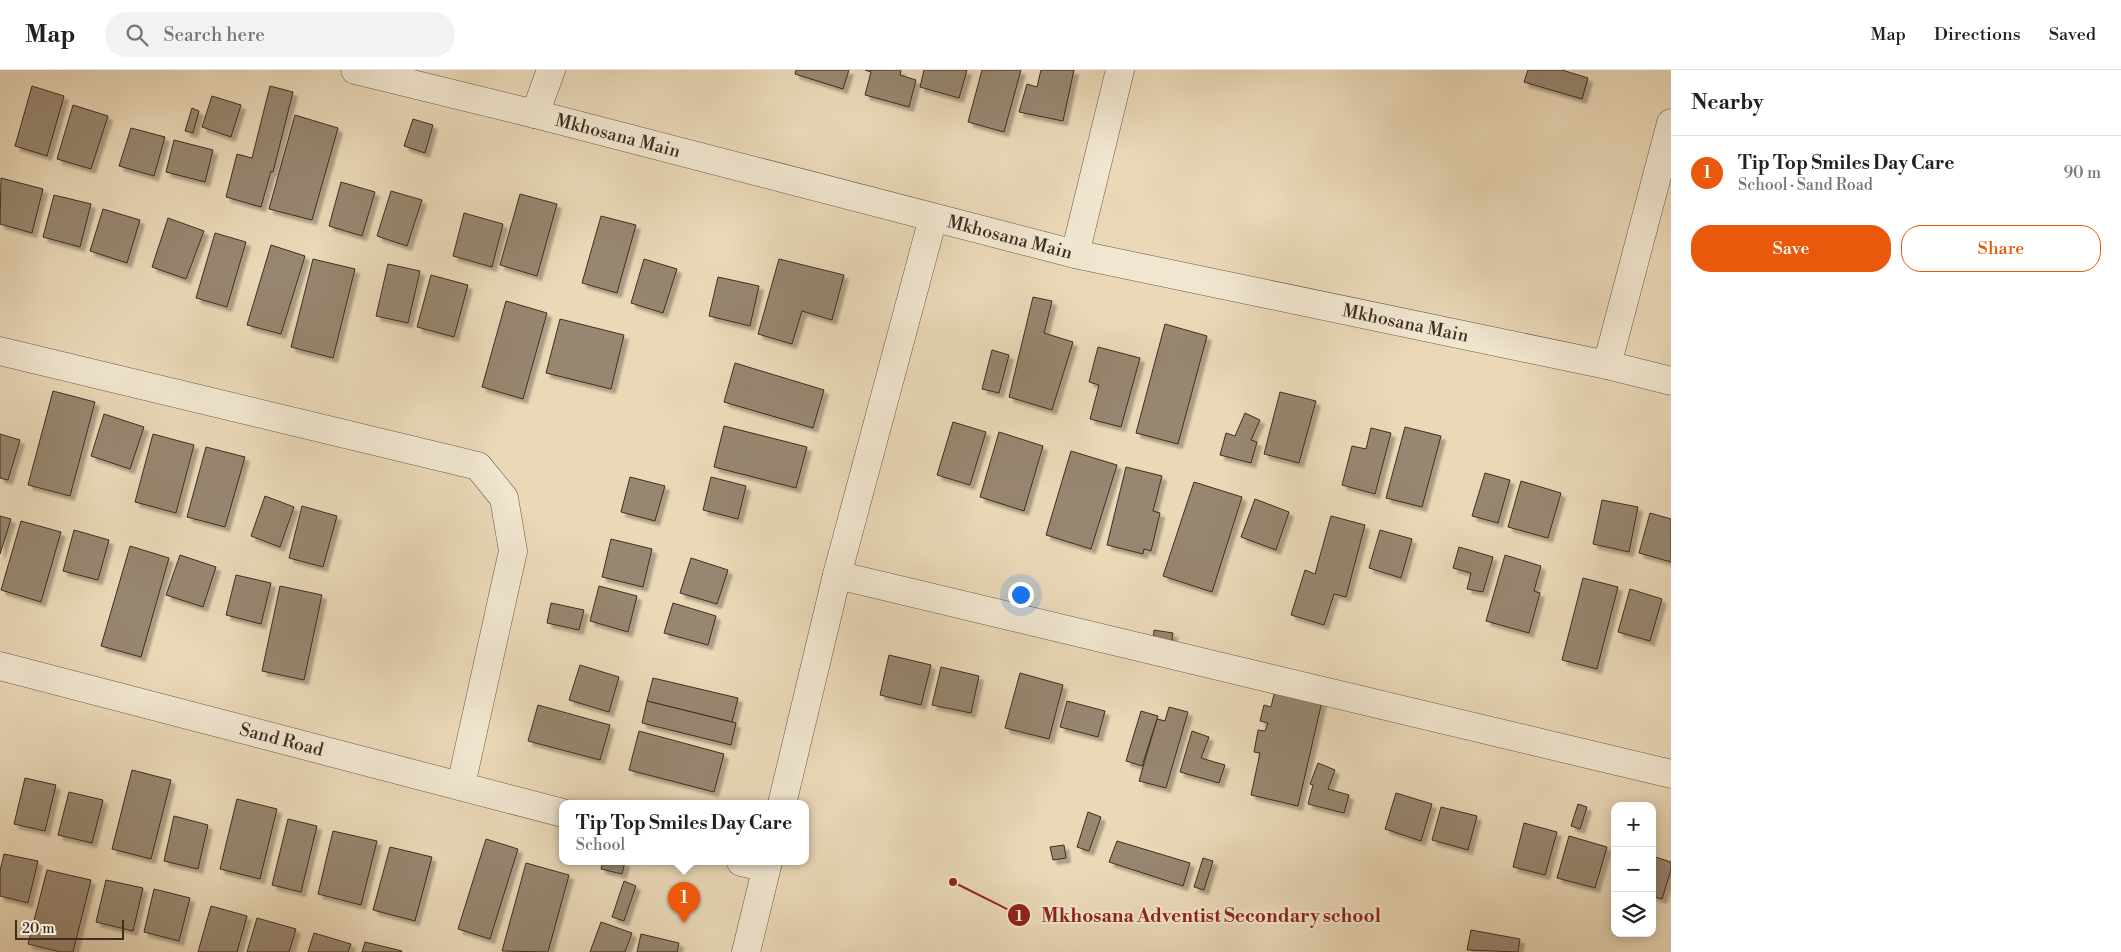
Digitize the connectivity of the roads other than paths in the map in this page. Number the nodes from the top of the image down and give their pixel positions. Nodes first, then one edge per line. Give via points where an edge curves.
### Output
1 (355, 70) edge
2 (551, 70) edge
3 (1120, 70) edge
4 (535, 114) junction
5 (1671, 123) edge
6 (933, 218) junction
7 (1075, 254) junction
8 (0, 351) edge
9 (1607, 365) junction
10 (1671, 381) edge
11 (838, 575) junction
12 (0, 666) edge
13 (1671, 774) edge
14 (461, 785) junction
15 (783, 800) edge
16 (559, 812) edge
17 (758, 865) edge
18 (746, 952) edge

1 - 4 street, Mkhosana Main
2 - 4 street
3 - 7 street
4 - 6 street, Mkhosana Main
5 - 9 street
6 - 7 street, Mkhosana Main
6 - 11 street
7 - 9 street, Mkhosana Main
8 - 14 street via 478,466 504,498 513,551
9 - 10 street, Mkhosana Main
11 - 13 street
11 - 15 street
12 - 14 street, Sand Road
14 - 16 street, Sand Road
17 - 18 street

